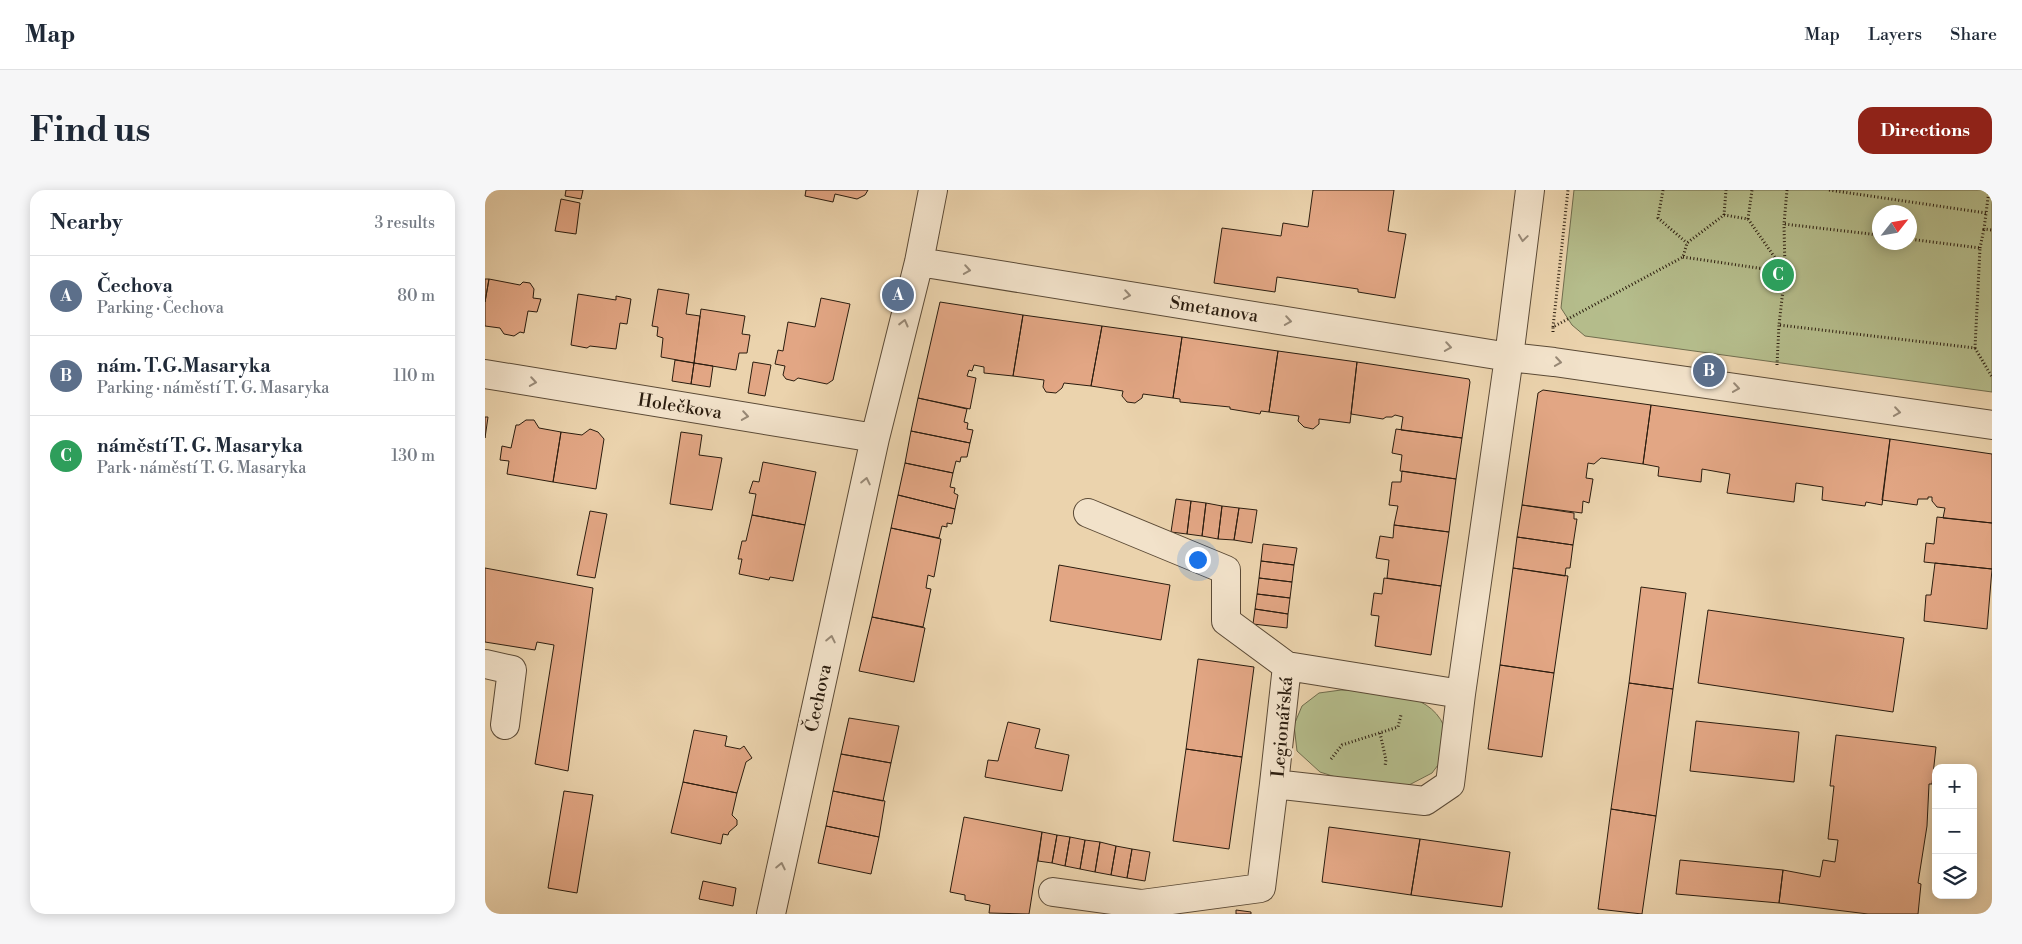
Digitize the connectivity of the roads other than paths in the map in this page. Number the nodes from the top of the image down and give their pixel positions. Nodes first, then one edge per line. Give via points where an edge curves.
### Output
1 (933, 190) edge
2 (1530, 190) edge
3 (919, 262) junction
4 (1509, 357) junction
5 (485, 374) edge
6 (1992, 425) edge
7 (875, 438) junction
8 (1088, 513) dead end
9 (485, 664) edge
10 (1287, 666) junction
11 (1461, 694) junction
12 (505, 725) dead end
13 (1273, 784) junction
14 (1053, 892) dead end
15 (771, 914) edge

1 - 3 street, Čechova
2 -> 4 street, Legionářská
3 -> 4 street, Smetanova
7 -> 3 street, Čechova
4 -> 6 street, Smetanova
4 - 11 street, Legionářská
5 -> 7 street, Holečkova
15 -> 7 street, Čechova
8 - 10 street via 1225,570 1226,621
9 - 12 street via 512,670
10 - 11 street, Legionářská
10 - 13 street, Legionářská
11 - 13 street, Legionářská via 1450,784 1425,801
13 - 14 street via 1261,888 1142,904

